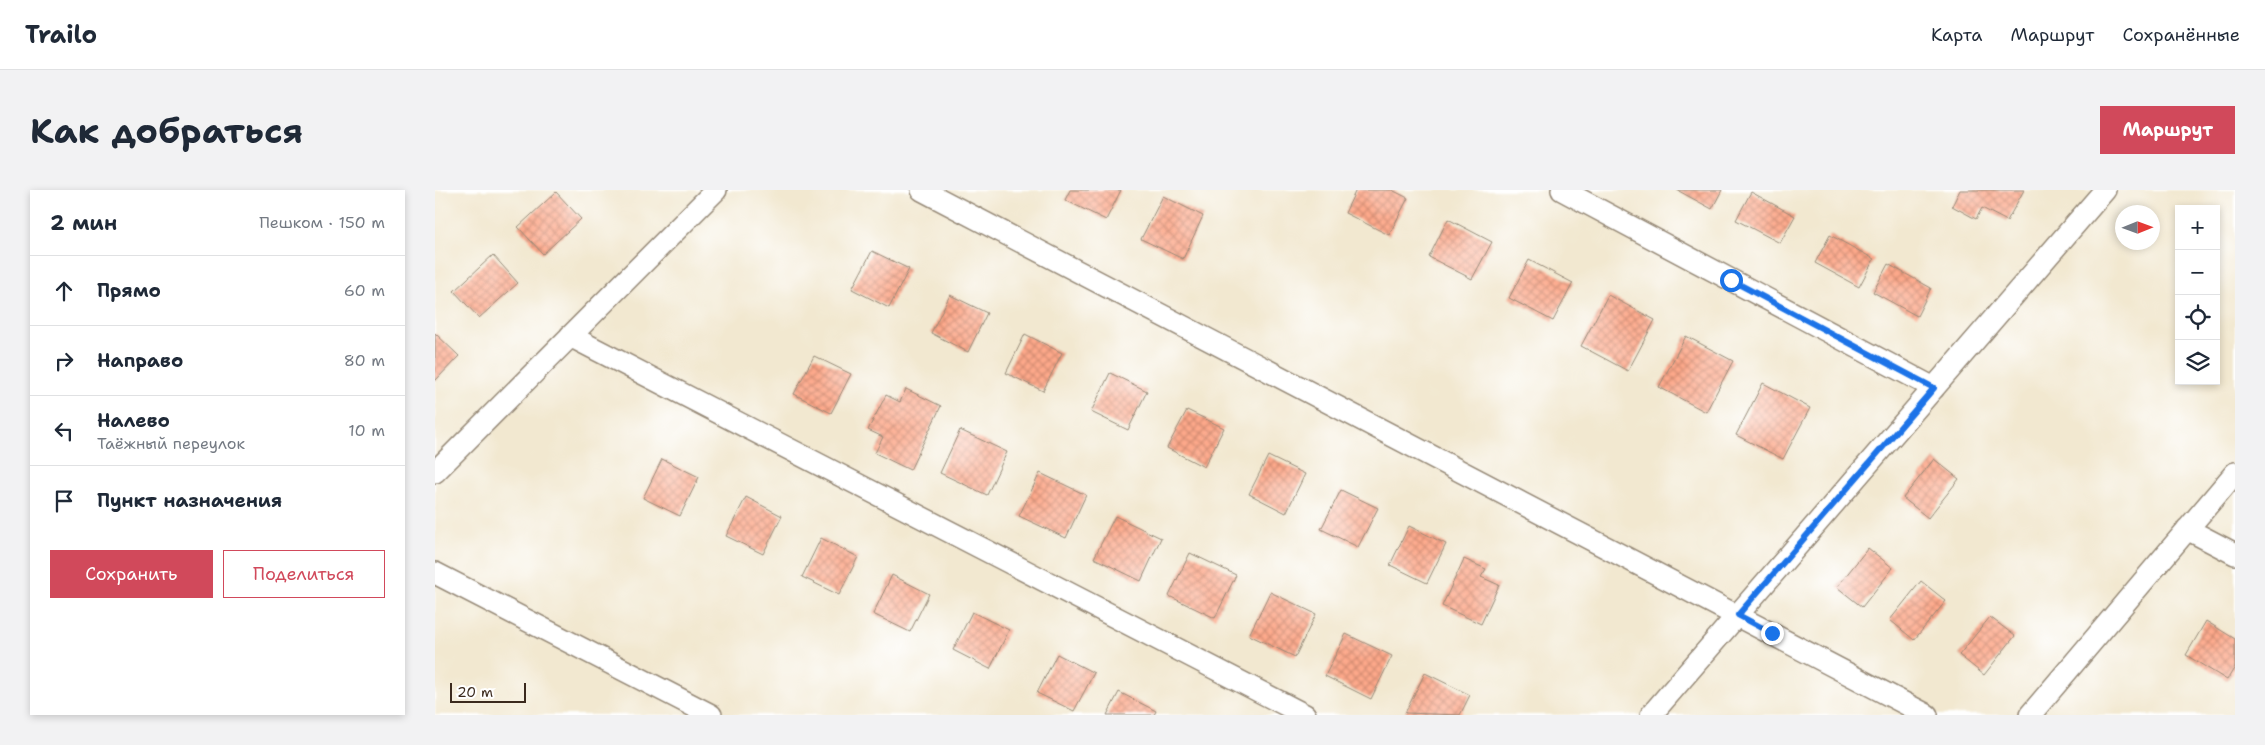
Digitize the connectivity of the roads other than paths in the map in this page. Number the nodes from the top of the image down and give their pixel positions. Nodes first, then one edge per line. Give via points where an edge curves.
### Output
1 (716, 190) edge
2 (923, 190) edge
3 (1562, 190) edge
4 (2105, 190) edge
5 (570, 336) junction
6 (1934, 388) junction
7 (435, 472) edge
8 (2235, 473) edge
9 (2187, 529) junction
10 (2235, 554) edge
11 (435, 573) edge
12 (1738, 615) junction
13 (711, 715) edge
14 (1305, 715) edge
15 (1651, 715) edge
16 (1927, 715) edge
17 (2030, 715) edge

1 - 5 street
2 - 12 street
3 - 6 street
4 - 6 street
5 - 7 street
5 - 14 street
6 - 12 street
8 - 9 street
9 - 10 street
9 - 17 street
11 - 13 street
12 - 15 street
12 - 16 street

